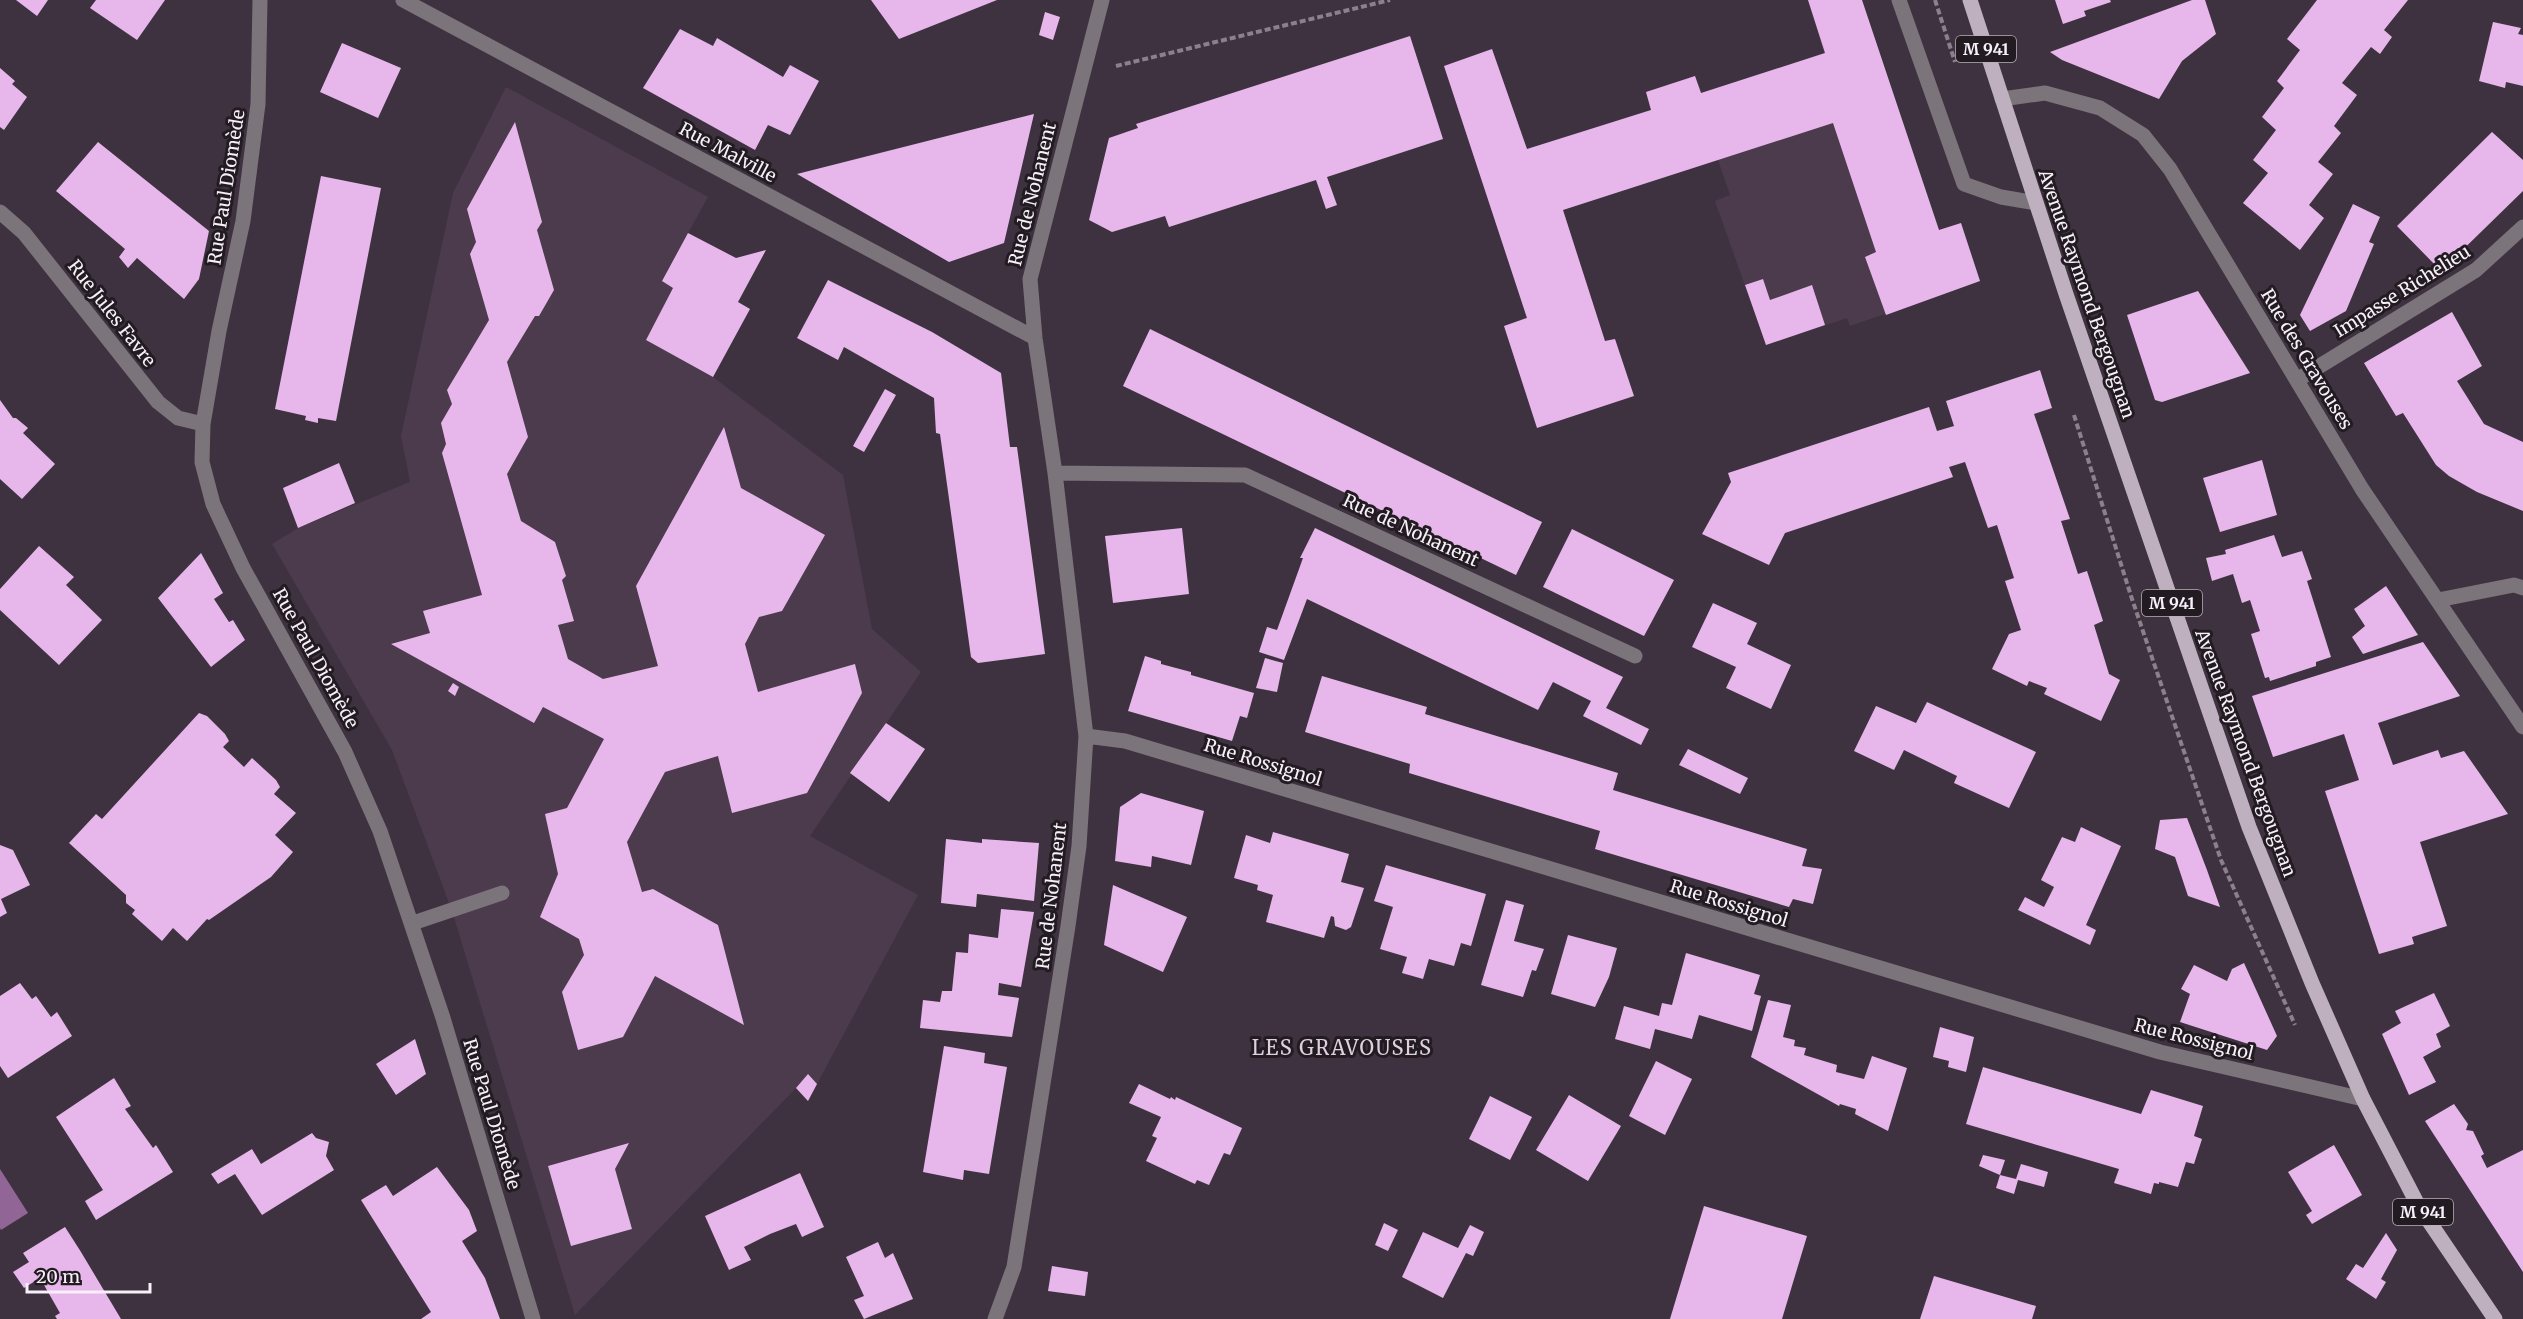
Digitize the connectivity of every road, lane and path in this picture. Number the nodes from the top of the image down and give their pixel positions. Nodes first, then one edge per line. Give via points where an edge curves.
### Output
1 (260, 0) edge
2 (403, 0) edge
3 (1102, 0) edge
4 (1390, 0) edge
5 (1899, 0) edge
6 (1970, 0) edge
7 (1083, 74) junction
8 (2002, 99) junction
9 (2036, 203) junction
10 (0, 212) edge
11 (2523, 227) edge
12 (1035, 338) junction
13 (2297, 380) junction
14 (203, 424) junction
15 (1054, 473) junction
16 (2523, 588) edge
17 (2438, 600) junction
18 (1635, 656) dead end
19 (2523, 728) edge
20 (1086, 736) junction
21 (502, 893) dead end
22 (413, 923) junction
23 (2362, 1099) junction
24 (1002, 1304) junction
25 (533, 1319) edge
26 (995, 1319) edge
27 (1010, 1319) edge
28 (2495, 1319) edge

1 - 14 street, Rue Paul Diomède via 258,104 243,221
2 - 12 street, Rue Malville
3 - 7 street, Rue de Nohanent
4 - 7 path
5 - 9 street via 1964,184 2001,197
6 - 8 main road, Avenue Raymond Bergougnan / M 941
7 - 12 street, Rue de Nohanent via 1030,279
8 - 9 main road, Avenue Raymond Bergougnan / M 941
8 - 13 street, Rue des Gravouses via 2045,93 2100,108 2143,135 2170,169
9 - 23 main road, Avenue Raymond Bergougnan / M 941 via 2249,827
10 - 14 street, Rue Jules Favre via 24,232 158,402 178,418
11 - 13 street, Impasse Richelieu via 2476,270
12 - 15 street, Rue de Nohanent
13 - 17 street, Rue des Gravouses via 2362,489
14 - 22 street, Rue Paul Diomède via 202,462 213,504 243,567 345,752 380,831
15 - 18 street, Rue de Nohanent via 1245,475
15 - 20 street, Rue de Nohanent
16 - 17 street via 2514,585
17 - 19 street, Rue des Gravouses
20 - 23 street, Rue Rossignol via 1125,741 2160,1052
20 - 24 street, Rue de Nohanent via 1079,846 1068,926 1014,1267
21 - 22 street
22 - 25 street, Rue Paul Diomède
23 - 28 main road, Avenue Raymond Bergougnan / M 941 via 2418,1205
24 - 26 street, Rue de Nohanent
24 - 27 street

